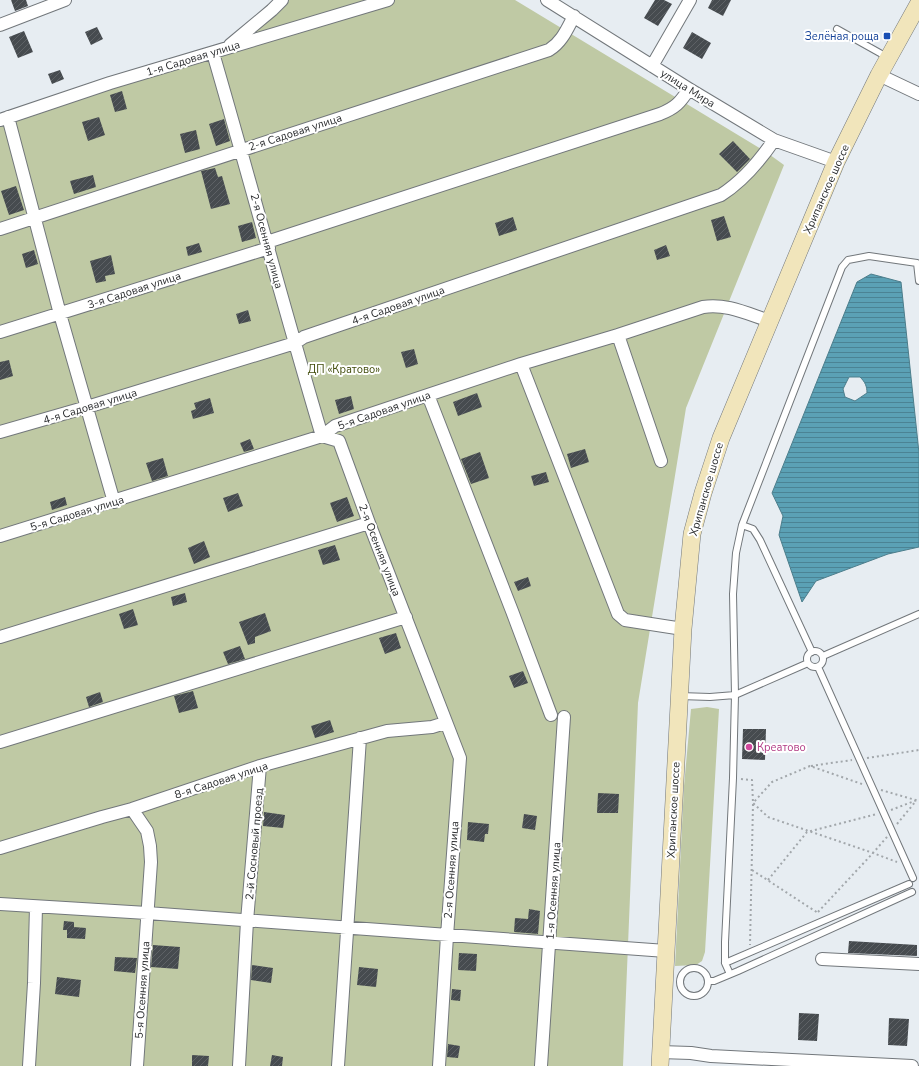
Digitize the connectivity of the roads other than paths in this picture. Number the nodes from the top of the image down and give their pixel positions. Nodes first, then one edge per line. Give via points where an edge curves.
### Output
1 (65, 0) edge
2 (282, 0) edge
3 (388, 0) edge
4 (547, 0) edge
5 (690, 0) edge
6 (919, 3) edge
7 (574, 16) junction
8 (0, 25) edge
9 (837, 29) dead end
10 (225, 48) junction
11 (213, 53) junction
12 (888, 58) junction
13 (652, 66) junction
14 (879, 75) junction
15 (689, 89) junction
16 (919, 94) edge
17 (4, 119) edge
18 (774, 140) junction
19 (241, 149) junction
20 (836, 162) junction
21 (34, 218) junction
22 (0, 229) edge
23 (268, 245) junction
24 (919, 281) edge
25 (60, 314) junction
26 (770, 321) junction
27 (0, 332) edge
28 (618, 335) junction
29 (295, 343) junction
30 (521, 364) junction
31 (428, 395) junction
32 (87, 407) junction
33 (0, 432) edge
34 (322, 436) junction
35 (661, 461) dead end
36 (114, 502) junction
37 (369, 523) junction
38 (742, 525) junction
39 (0, 536) edge
40 (919, 614) edge
41 (406, 616) junction
42 (683, 629) junction
43 (0, 637) edge
44 (812, 652) junction
45 (823, 656) junction
46 (808, 663) junction
47 (818, 667) junction
48 (735, 695) junction
49 (679, 696) junction
50 (551, 715) dead end
51 (564, 717) dead end
52 (445, 723) junction
53 (360, 738) junction
54 (0, 742) edge
55 (260, 766) junction
56 (132, 809) junction
57 (0, 848) edge
58 (916, 878) edge
59 (909, 884) junction
60 (916, 893) edge
61 (0, 904) edge
62 (36, 907) junction
63 (147, 913) junction
64 (247, 921) junction
65 (346, 929) junction
66 (447, 936) junction
67 (549, 943) junction
68 (666, 951) junction
69 (822, 959) dead end
70 (725, 963) junction
71 (919, 964) edge
72 (730, 974) junction
73 (708, 981) junction
74 (672, 982) junction
75 (660, 1059) edge
76 (711, 1061) edge
77 (29, 1066) edge
78 (137, 1066) edge
79 (239, 1066) edge
80 (338, 1066) edge
81 (439, 1066) edge
82 (541, 1066) edge
83 (912, 1066) edge

1 - 8 street
2 - 10 street
3 - 10 street, 1-я Садовая улица
4 - 7 street, улица Мира
5 - 13 street
6 - 12 main road, Хрипанское шоссе
7 - 13 street, улица Мира
7 - 19 street, 2-я Садовая улица via 560,41 549,50
9 - 12 lane
10 - 11 street, 1-я Садовая улица
11 - 17 street, 1-я Садовая улица via 110,83
11 - 19 street, 2-я Осенняя улица
12 - 14 main road, Хрипанское шоссе
13 - 15 street, улица Мира
14 - 16 street
14 - 20 main road, Хрипанское шоссе
15 - 18 street, улица Мира
15 - 23 street, 3-я Садовая улица via 681,102 671,110
17 - 21 street
18 - 20 street, улица Мира
18 - 29 street, 4-я Садовая улица via 745,176 721,195 304,337
19 - 21 street, 2-я Садовая улица
19 - 23 street, 2-я Осенняя улица
20 - 26 main road, Хрипанское шоссе
21 - 22 street, 2-я Садовая улица
21 - 25 street
23 - 25 street, 3-я Садовая улица
23 - 29 street, 2-я Осенняя улица
24 - 38 lane via 917,263 869,256 848,260 842,267
25 - 27 street, 3-я Садовая улица
25 - 32 street
26 - 28 street, 5-я Садовая улица via 727,307 713,306
26 - 42 main road, Хрипанское шоссе via 721,438 703,493 692,534
28 - 30 street, 5-я Садовая улица
28 - 35 street
29 - 32 street, 4-я Садовая улица
29 - 34 street, 2-я Осенняя улица
30 - 31 street, 5-я Садовая улица
30 - 42 street via 618,614 625,620
31 - 34 street, 5-я Садовая улица via 335,426
31 - 50 street
32 - 33 street, 4-я Садовая улица
32 - 36 street
34 - 36 street, 5-я Садовая улица
34 - 37 street, 2-я Осенняя улица via 339,441
36 - 39 street, 5-я Садовая улица
37 - 41 street, 2-я Осенняя улица
37 - 43 street
38 - 44 lane via 753,529 760,540
38 - 48 lane via 736,553 733,594
40 - 45 lane
41 - 52 street, 2-я Осенняя улица
41 - 54 street
42 - 49 main road, Хрипанское шоссе
44 - 45 lane
44 - 46 lane via 808,657
45 - 47 lane
46 - 47 lane
46 - 48 lane
47 - 58 lane
48 - 49 lane
48 - 70 lane
49 - 68 main road, Хрипанское шоссе
51 - 67 street, 1-я Осенняя улица
52 - 53 street, 8-я Садовая улица via 432,727 387,731
52 - 66 street, 2-я Осенняя улица via 460,758
53 - 55 street, 8-я Садовая улица
53 - 65 street
55 - 56 street, 8-я Садовая улица
55 - 64 street, 2-й Сосновый проезд
56 - 57 street, 8-я Садовая улица
56 - 63 street, 5-я Осенняя улица via 147,831 150,846
58 - 59 lane
59 - 60 lane via 909,889
59 - 70 lane
60 - 72 lane
61 - 62 street
62 - 63 street
62 - 77 street
63 - 64 street
63 - 78 street, 5-я Осенняя улица
64 - 65 street
64 - 79 street, 2-й Сосновый проезд
65 - 66 street
65 - 80 street
66 - 67 street
66 - 81 street, 2-я Осенняя улица
67 - 68 street
67 - 82 street, 1-я Осенняя улица
68 - 74 main road, Хрипанское шоссе
69 - 71 street
70 - 72 lane
72 - 73 lane
73 - 74 lane via 704,991 694,995
73 - 74 lane via 703,971 692,968
74 - 75 main road, Хрипанское шоссе
75 - 76 street via 691,1053
76 - 83 street

